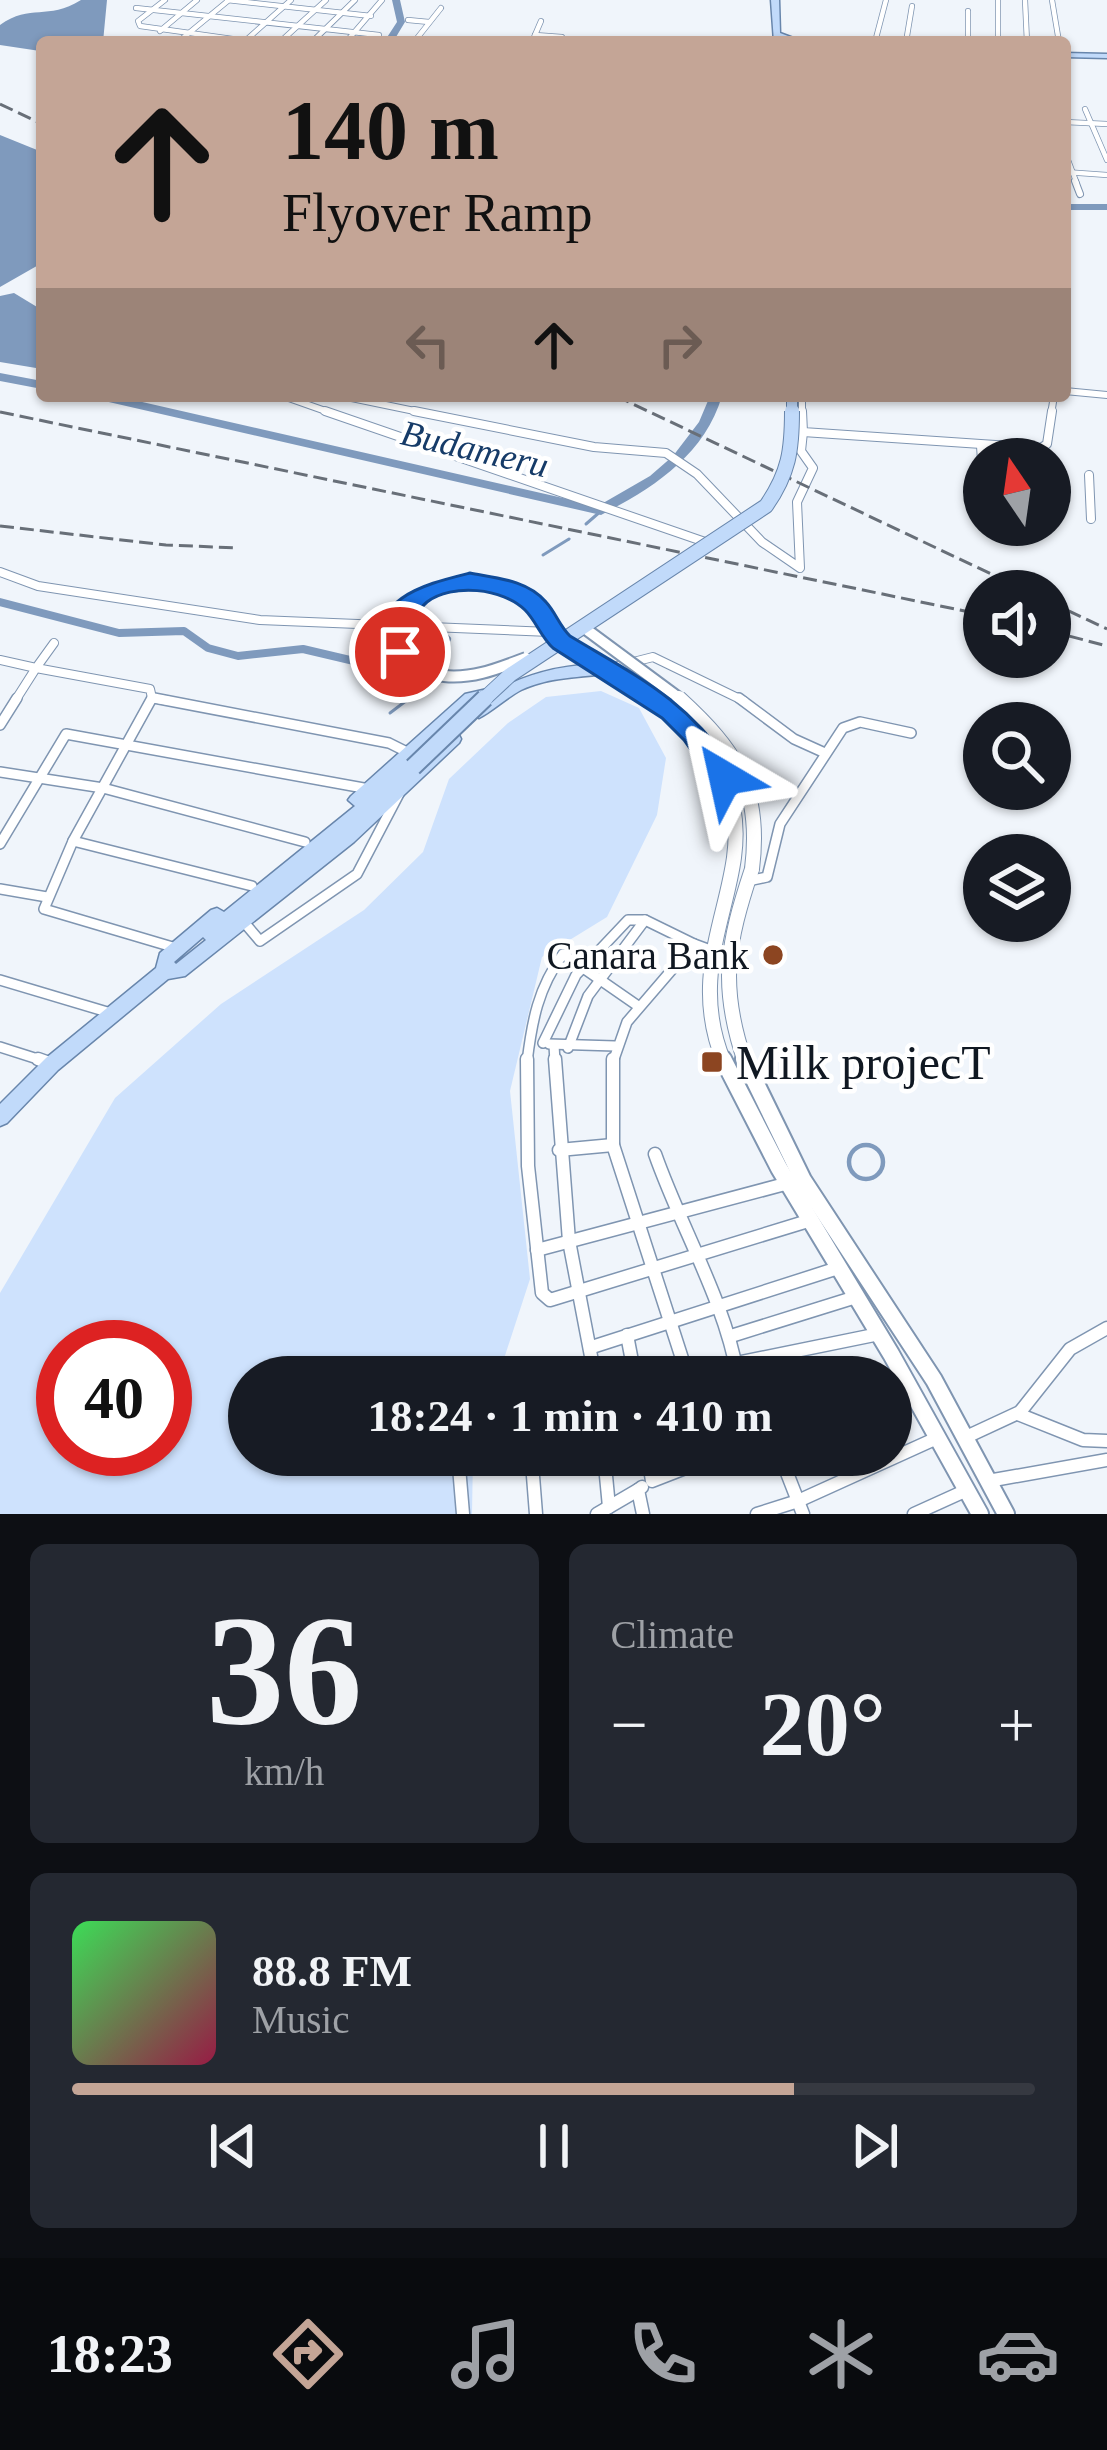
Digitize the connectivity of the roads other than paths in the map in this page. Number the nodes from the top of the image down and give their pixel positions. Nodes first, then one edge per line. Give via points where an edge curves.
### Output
1 (165, 0) edge
2 (197, 0) edge
3 (228, 0) edge
4 (291, 0) edge
5 (326, 0) edge
6 (355, 0) edge
7 (382, 0) edge
8 (775, 0) edge
9 (886, 0) edge
10 (998, 0) edge
11 (1025, 0) edge
12 (1052, 0) edge
13 (259, 2) edge
14 (284, 6) junction
15 (912, 6) dead end
16 (136, 8) dead end
17 (441, 8) dead end
18 (152, 10) junction
19 (315, 10) junction
20 (968, 11) dead end
21 (182, 13) junction
22 (342, 13) junction
23 (209, 16) junction
24 (370, 16) junction
25 (239, 20) junction
26 (408, 20) dead end
27 (541, 21) dead end
28 (266, 22) junction
29 (429, 22) junction
30 (298, 26) junction
31 (566, 26) dead end
32 (146, 29) junction
33 (325, 29) junction
34 (160, 31) junction
35 (355, 33) junction
36 (138, 34) dead end
37 (187, 34) junction
38 (379, 35) dead end
39 (185, 36) edge
40 (196, 36) edge
41 (250, 36) edge
42 (287, 36) edge
43 (318, 36) edge
44 (352, 36) edge
45 (418, 36) edge
46 (534, 36) edge
47 (562, 36) edge
48 (783, 36) edge
49 (877, 36) edge
50 (907, 36) edge
51 (968, 36) edge
52 (998, 36) edge
53 (1027, 36) edge
54 (1058, 36) edge
55 (1071, 54) edge
56 (1107, 55) edge
57 (1085, 109) dead end
58 (1071, 122) edge
59 (1091, 124) junction
60 (1107, 124) edge
61 (1107, 160) edge
62 (1071, 172) edge
63 (1107, 175) edge
64 (1071, 176) edge
65 (1080, 194) dead end
66 (1071, 392) edge
67 (1107, 395) edge
68 (299, 402) edge
69 (373, 402) edge
70 (792, 402) edge
71 (802, 402) edge
72 (1053, 402) edge
73 (802, 432) junction
74 (1047, 438) edge
75 (963, 445) edge
76 (1089, 475) dead end
77 (1091, 519) dead end
78 (713, 545) junction
79 (0, 572) edge
80 (582, 628) junction
81 (550, 632) junction
82 (54, 643) dead end
83 (0, 660) edge
84 (36, 668) junction
85 (606, 669) junction
86 (506, 693) junction
87 (152, 698) junction
88 (0, 723) edge
89 (910, 733) dead end
90 (128, 742) junction
91 (409, 753) junction
92 (825, 753) junction
93 (0, 772) edge
94 (39, 778) junction
95 (103, 788) junction
96 (369, 789) junction
97 (399, 793) junction
98 (73, 841) junction
99 (305, 842) junction
100 (0, 844) edge
101 (750, 875) junction
102 (252, 886) junction
103 (0, 889) edge
104 (47, 897) junction
105 (645, 920) junction
106 (243, 921) junction
107 (694, 944) junction
108 (713, 951) junction
109 (179, 953) junction
110 (583, 963) junction
111 (164, 972) junction
112 (0, 980) edge
113 (598, 980) junction
114 (638, 1006) junction
115 (115, 1013) junction
116 (528, 1040) junction
117 (555, 1046) junction
118 (615, 1046) junction
119 (0, 1047) edge
120 (52, 1064) junction
121 (0, 1117) edge
122 (613, 1145) junction
123 (559, 1150) junction
124 (655, 1154) dead end
125 (785, 1184) junction
126 (675, 1214) junction
127 (808, 1221) junction
128 (637, 1222) junction
129 (569, 1241) junction
130 (537, 1250) junction
131 (694, 1256) junction
132 (838, 1268) junction
133 (651, 1272) junction
134 (583, 1292) junction
135 (856, 1297) junction
136 (718, 1305) junction
137 (668, 1321) junction
138 (1107, 1328) edge
139 (879, 1334) junction
140 (627, 1335) junction
141 (731, 1336) junction
142 (592, 1347) junction
143 (593, 1356) edge
144 (631, 1356) edge
145 (680, 1356) edge
146 (734, 1356) edge
147 (792, 1356) edge
148 (888, 1356) edge
149 (912, 1402) edge
150 (1018, 1414) junction
151 (937, 1438) junction
152 (964, 1438) junction
153 (1107, 1441) edge
154 (1107, 1460) edge
155 (460, 1476) edge
156 (604, 1476) edge
157 (646, 1476) edge
158 (665, 1476) edge
159 (788, 1476) edge
160 (532, 1477) dead end
161 (988, 1481) junction
162 (645, 1485) junction
163 (967, 1490) junction
164 (800, 1508) edge
165 (603, 1510) edge
166 (463, 1514) edge
167 (536, 1514) edge
168 (643, 1514) edge
169 (757, 1514) edge
170 (914, 1514) edge
171 (980, 1514) edge
172 (1006, 1514) edge

1 - 18 street
2 - 21 street
3 - 13 street
3 - 23 street
4 - 14 street
5 - 19 street
6 - 22 street
7 - 24 street
8 - 48 main road
9 - 49 street
10 - 52 street
11 - 53 street
12 - 54 street
13 - 14 street
13 - 25 street
14 - 19 street
14 - 28 street
15 - 50 street
16 - 18 street
17 - 29 street
18 - 21 street
18 - 32 street via 138,21
19 - 22 street
19 - 30 street
20 - 51 street
21 - 23 street
21 - 34 street
22 - 24 street
22 - 33 street
23 - 25 street
23 - 37 street
24 - 35 street
25 - 28 street
26 - 29 street
27 - 46 street
28 - 30 street
28 - 41 street
29 - 45 street
30 - 33 street
30 - 42 street
31 - 47 street
32 - 34 street
32 - 36 street
33 - 35 street
33 - 43 street
34 - 37 street
35 - 38 street
35 - 44 street
37 - 39 street
37 - 40 street
55 - 56 main road
57 - 59 street
58 - 59 street
59 - 60 street
59 - 61 street
62 - 63 street
64 - 65 street
66 - 67 street
68 - 78 street
69 - 73 street via 680,459 762,542 800,568 797,502 813,468 801,451
70 - 78 main road, bridge via 784,480 754,518
71 - 73 street
72 - 74 street
73 - 75 street
76 - 77 street
78 - 80 main road, bridge
79 - 81 street via 38,586 260,620
80 - 81 street, bridge via 476,678 445,678 405,659 394,635 406,605 445,584 491,583 530,600
80 - 101 street, bridge via 687,706 734,754 757,809 760,838
80 - 109 main road, bridge via 510,675 412,767
81 - 85 street
82 - 84 street
83 - 84 street
84 - 87 street via 150,689
84 - 88 street
85 - 86 main road via 553,672
85 - 92 street via 653,657
85 - 108 street via 694,732 735,802 736,872
86 - 91 main road via 470,698
86 - 97 main road
87 - 90 street
87 - 91 street
89 - 92 street via 860,722 843,728
90 - 94 street via 66,734
90 - 95 street
90 - 96 street
91 - 96 main road
92 - 101 street via 780,824 767,877
93 - 94 street
94 - 95 street
94 - 100 street
95 - 98 street
95 - 99 street
96 - 99 main road
97 - 106 main road
97 - 106 street via 357,874 260,940
98 - 102 street
98 - 104 street
99 - 102 main road
101 - 152 street via 726,982 740,1057
102 - 109 main road
103 - 104 street
104 - 109 street via 44,908 69,920
105 - 107 street
105 - 110 street via 628,920
105 - 113 street
106 - 111 main road via 179,971
107 - 108 street
107 - 114 street
108 - 125 street via 708,994 716,1042
109 - 111 main road
110 - 113 street
110 - 116 street via 557,958 531,1010
110 - 117 street via 560,993
111 - 115 main road
112 - 115 street
113 - 114 street
113 - 117 street
114 - 118 street
115 - 120 main road
116 - 117 street
116 - 130 street
117 - 118 street
117 - 123 street
118 - 122 street
119 - 120 street
120 - 121 main road
122 - 123 street
122 - 128 street
123 - 129 street
124 - 126 street
125 - 126 street
125 - 127 street
126 - 128 street
126 - 131 street
127 - 131 street
127 - 132 street
128 - 129 street
128 - 133 street
129 - 130 street
129 - 134 street
130 - 134 street via 546,1297
131 - 133 street
131 - 136 street
132 - 135 street
132 - 136 street
133 - 134 street
133 - 137 street
134 - 142 street
135 - 139 street
135 - 141 street
136 - 137 street
136 - 141 street
137 - 140 street
137 - 145 street
138 - 150 street via 1078,1337
139 - 147 street
139 - 148 street
140 - 142 street
140 - 144 street
141 - 146 street
142 - 143 street
149 - 151 street
150 - 152 street
150 - 153 street via 1083,1440
151 - 163 street
151 - 164 street
152 - 161 street
154 - 161 street
155 - 166 street
156 - 165 street
157 - 162 street
158 - 162 street
159 - 164 street
160 - 167 street
161 - 172 street
162 - 165 street
162 - 168 street
163 - 170 street
163 - 171 street
164 - 169 street

